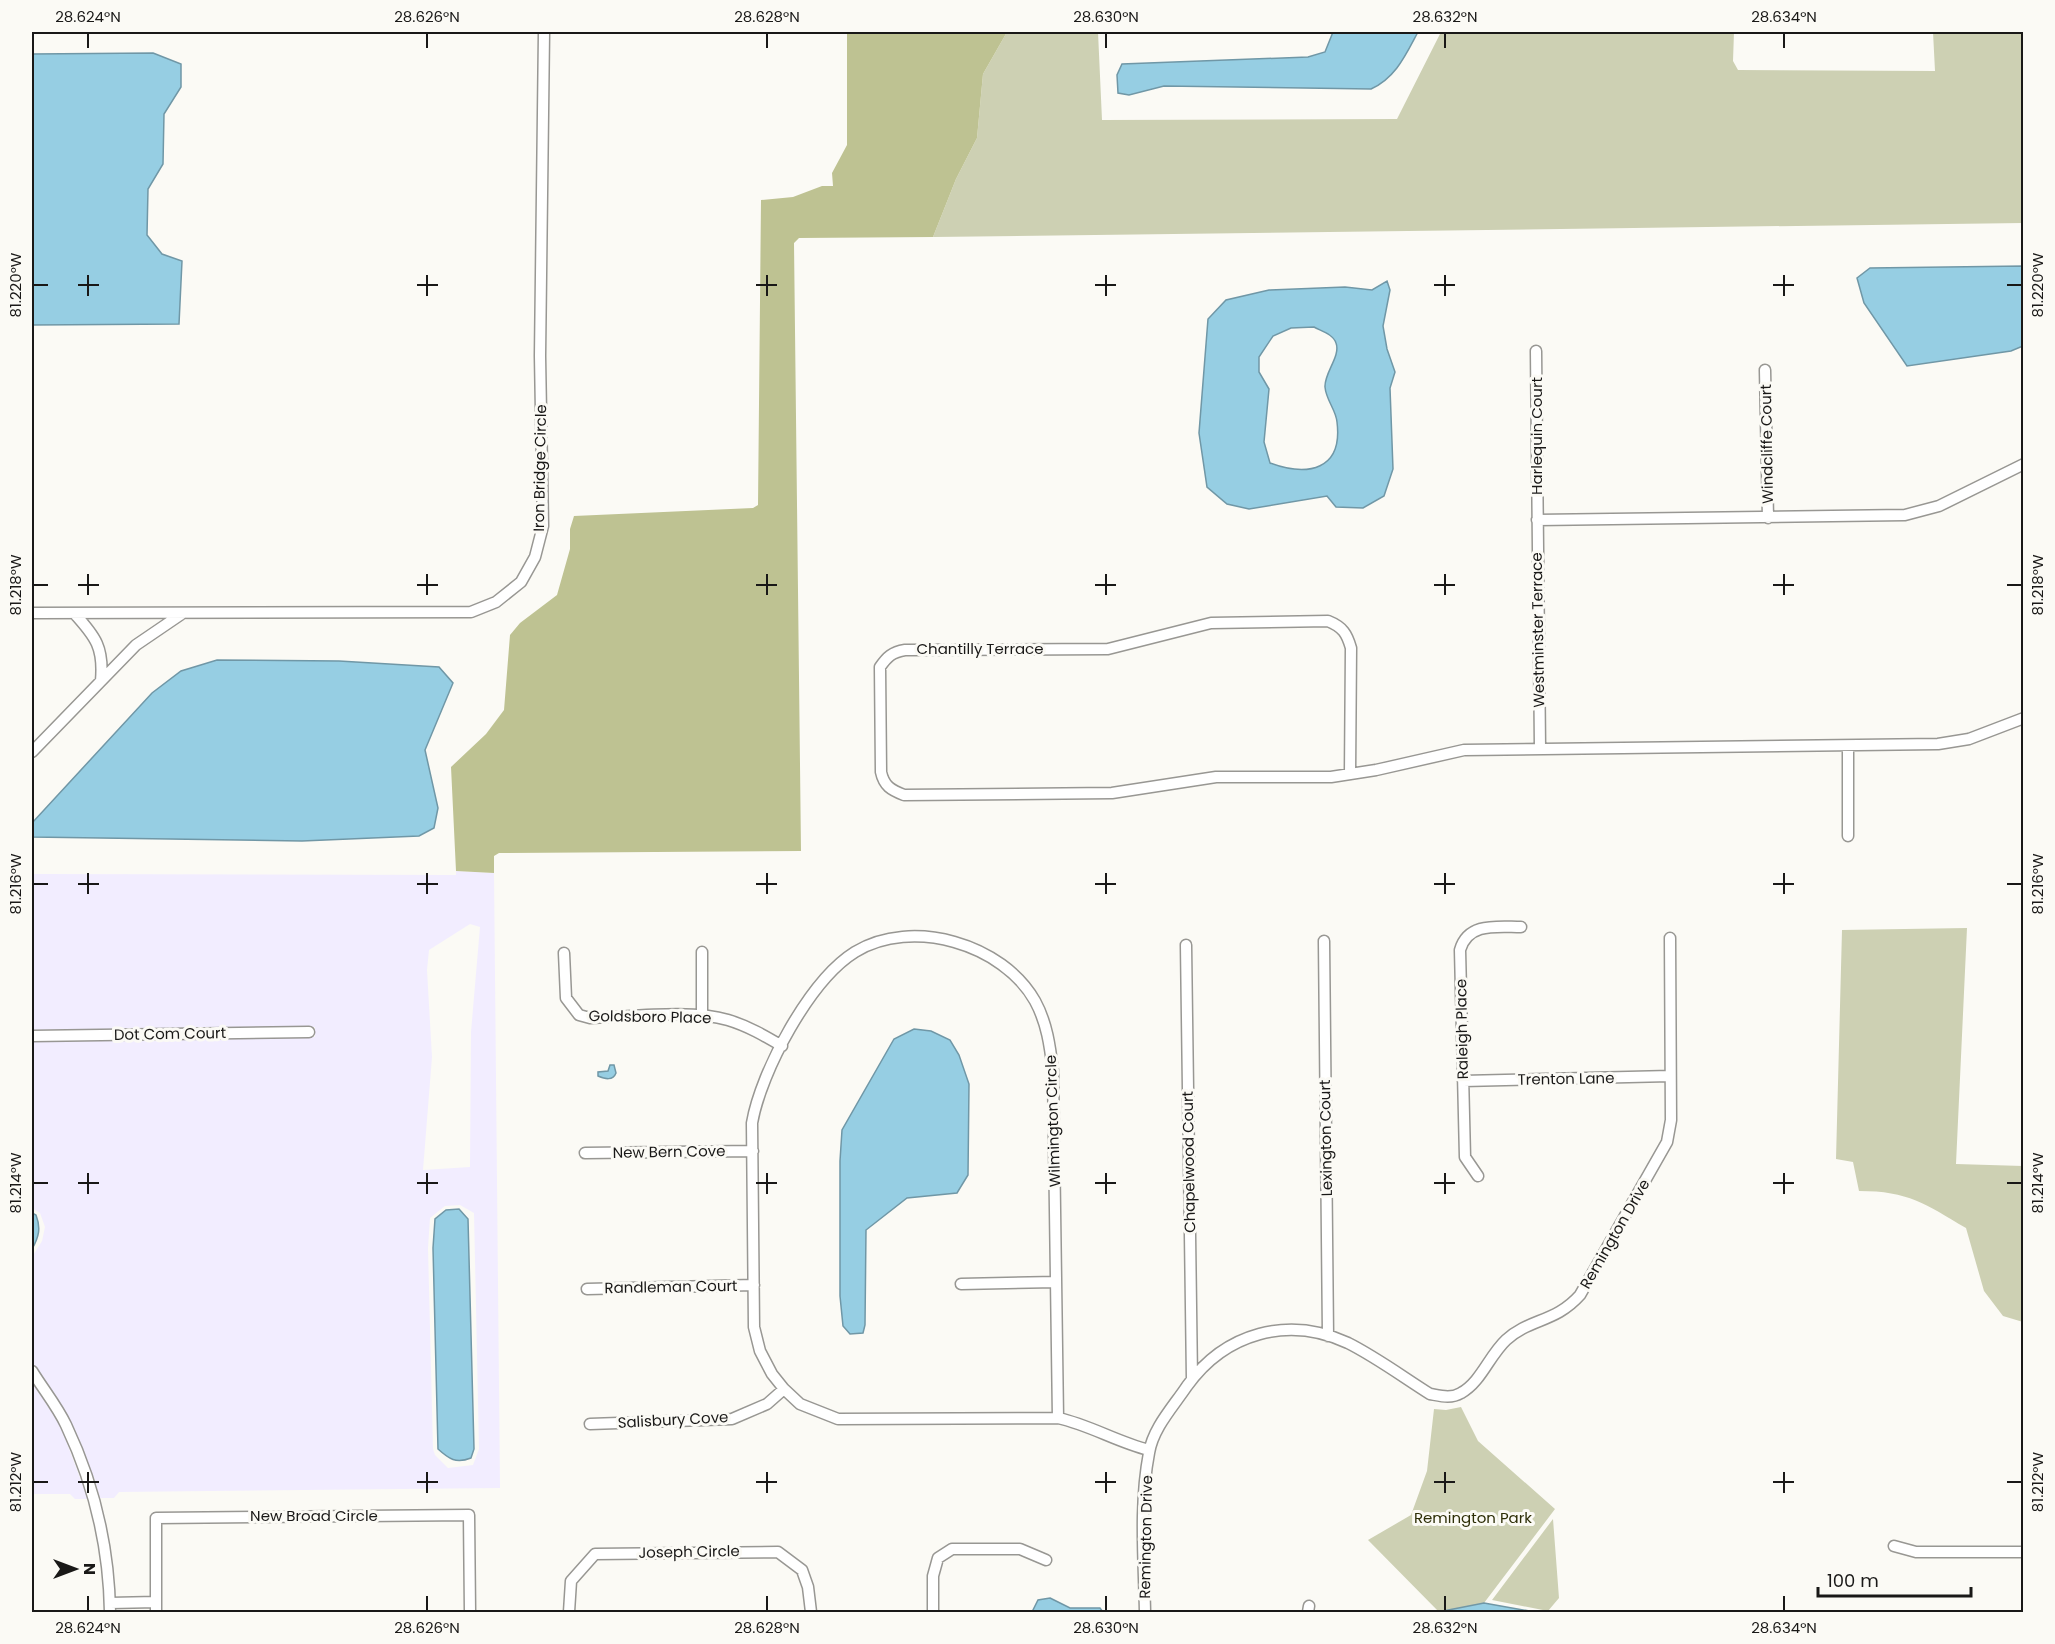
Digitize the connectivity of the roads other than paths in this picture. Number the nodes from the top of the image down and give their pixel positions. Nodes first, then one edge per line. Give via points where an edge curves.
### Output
1 (544, 32) edge
2 (1536, 351) dead end
3 (1765, 370) dead end
4 (2024, 464) edge
5 (1768, 518) junction
6 (1537, 520) junction
7 (185, 612) junction
8 (32, 613) edge
9 (74, 613) junction
10 (101, 681) junction
11 (2024, 717) edge
12 (1848, 746) junction
13 (1540, 748) junction
14 (32, 752) edge
15 (1350, 774) junction
16 (1848, 836) dead end
17 (1521, 927) dead end
18 (1670, 938) dead end
19 (1324, 941) dead end
20 (1186, 945) dead end
21 (702, 952) dead end
22 (564, 953) dead end
23 (702, 1015) junction
24 (309, 1032) dead end
25 (32, 1036) edge
26 (782, 1046) junction
27 (1670, 1076) junction
28 (1463, 1081) junction
29 (753, 1151) junction
30 (585, 1153) dead end
31 (1478, 1176) dead end
32 (1056, 1282) junction
33 (961, 1284) dead end
34 (754, 1285) junction
35 (587, 1288) dead end
36 (1328, 1336) junction
37 (32, 1371) edge
38 (1192, 1380) junction
39 (784, 1389) junction
40 (1058, 1418) junction
41 (590, 1424) dead end
42 (1149, 1450) junction
43 (1894, 1546) dead end
44 (2024, 1552) edge
45 (1046, 1560) dead end
46 (156, 1607) edge
47 (110, 1608) edge
48 (470, 1612) edge
49 (568, 1612) edge
50 (811, 1612) edge
51 (933, 1612) edge
52 (1145, 1612) edge

1 - 7 street, Iron Bridge Circle via 540,356 543,526 535,556 521,582 496,602 471,612
2 - 6 street, Harlequin Court
3 - 5 street, Windcliffe Court
4 - 5 street via 1939,506 1905,515
5 - 6 street
6 - 13 street, Westminster Terrace
7 - 9 street, Iron Bridge Circle
7 - 10 street via 136,645
8 - 9 street, Iron Bridge Circle
9 - 10 street via 96,637 103,661
10 - 14 street
11 - 12 street via 1969,739 1938,744
12 - 13 street
12 - 16 street
13 - 15 street, Chantilly Terrace via 1464,750
15 - 15 street, Chantilly Terrace via 1216,777 1112,793 904,795 890,790 880,772 880,667 895,651 1108,649 1211,623 1328,621 1340,626 1351,648
17 - 28 street, Raleigh Place via 1479,928 1463,940
18 - 27 street, Remington Drive
19 - 36 street, Lexington Court
20 - 38 street, Chapelwood Court
21 - 23 street
22 - 23 street, Goldsboro Place via 566,998 579,1015
23 - 26 street, Goldsboro Place via 750,1028
24 - 25 street, Dot Com Court
26 - 29 street, Wilmington Circle via 756,1102
26 - 32 street, Wilmington Circle via 813,991 832,968 857,950 883,941 918,936 944,939 991,957 1012,973 1034,999 1050,1045
27 - 28 street, Trenton Lane
27 - 36 street, Remington Drive via 1667,1142 1580,1295 1568,1308 1519,1329 1507,1339 1471,1387 1458,1395 1430,1394 1349,1344
28 - 31 street, Raleigh Place via 1465,1157
29 - 30 street, New Bern Cove
29 - 34 street, Wilmington Circle
32 - 33 street
32 - 40 street, Wilmington Circle
34 - 35 street, Randleman Court
34 - 39 street, Wilmington Circle via 754,1327 760,1351
36 - 38 street, Remington Drive via 1303,1331 1256,1334 1218,1353
37 - 47 street via 65,1423 89,1482 105,1549
38 - 42 street, Remington Drive via 1158,1427
39 - 40 street, Wilmington Circle via 800,1404 838,1419
39 - 41 street, Salisbury Cove via 767,1404 732,1419
40 - 42 street, Wilmington Circle via 1079,1422 1109,1438
42 - 52 street, Remington Drive via 1144,1484
43 - 44 street via 1916,1552
45 - 51 street via 1020,1549 952,1549 938,1558 933,1576
46 - 47 street
46 - 48 street, New Broad Circle via 156,1518 469,1515
49 - 50 street, Joseph Circle via 572,1581 595,1554 707,1551 778,1552 802,1570

